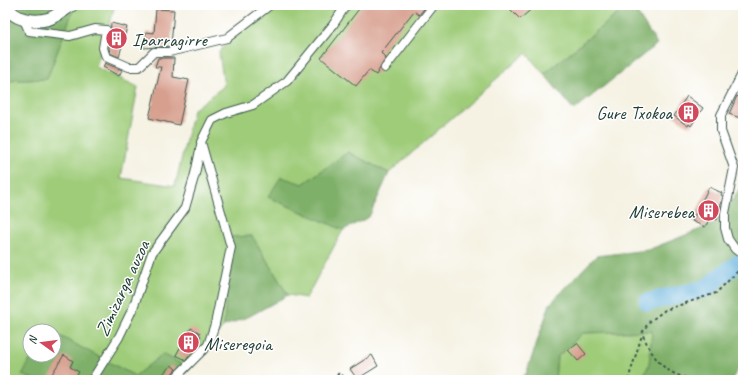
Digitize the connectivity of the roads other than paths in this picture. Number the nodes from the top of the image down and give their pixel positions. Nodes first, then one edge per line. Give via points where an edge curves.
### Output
1 (7, 5) edge
2 (72, 5) edge
3 (270, 5) edge
4 (346, 5) edge
5 (434, 5) edge
6 (24, 20) junction
7 (385, 68) dead end
8 (743, 72) edge
9 (201, 142) junction
10 (743, 255) edge
11 (92, 380) edge
12 (173, 380) edge

1 - 6 street via 9,10
2 - 6 street via 48,19
3 - 6 street via 227,38 169,52 154,52 139,67 129,67 106,57 103,48 106,30 95,28 70,36 29,31
4 - 9 street, Zimizarga auzoa via 287,81 253,105 212,120
5 - 7 street
8 - 10 street via 721,115 721,131 734,168 726,207 725,228 728,239
9 - 11 street, Zimizarga auzoa via 185,208 152,253 133,308 119,337
9 - 12 street via 231,247 215,324 208,345

